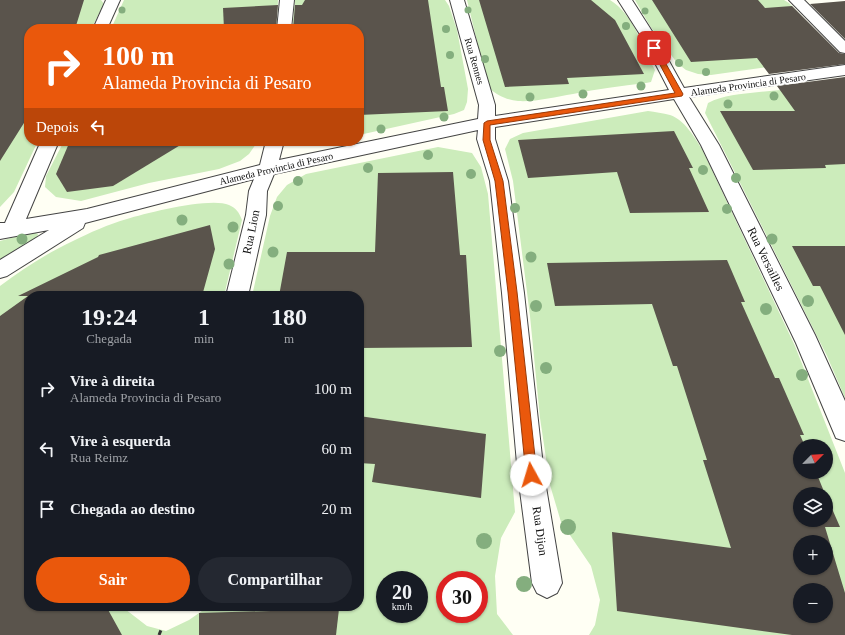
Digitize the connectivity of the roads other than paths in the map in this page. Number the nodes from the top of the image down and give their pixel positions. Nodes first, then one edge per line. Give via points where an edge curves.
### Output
1 (112, 0) edge
2 (287, 0) edge
3 (458, 0) edge
4 (625, 0) edge
5 (796, 0) edge
6 (102, 24) edge
7 (285, 24) edge
8 (845, 49) edge
9 (845, 70) edge
10 (679, 94) junction
11 (487, 123) junction
12 (48, 146) edge
13 (274, 146) edge
14 (267, 169) junction
15 (87, 216) junction
16 (6, 230) edge
17 (0, 270) edge
18 (238, 291) edge
19 (845, 429) edge
20 (547, 583) dead end

1 - 6 street
2 - 7 street
3 - 11 street, Rua Rennes via 487,105
4 - 10 street, Rua Versailles via 648,36
5 - 8 street
9 - 10 street, Alameda Provincia di Pesaro
10 - 11 street, Alameda Provincia di Pesaro
10 - 19 street, Rua Versailles via 710,145 807,342
11 - 14 street, Alameda Provincia di Pesaro
11 - 20 street, Rua Dijon via 486,140 499,181 531,475
12 - 16 street
13 - 14 street, Rua Lion
14 - 15 street, Alameda Provincia di Pesaro
14 - 18 street, Rua Lion via 258,191 256,215
15 - 16 street, Alameda Provincia di Pesaro
15 - 17 street, Alameda Provincia di Pesaro

